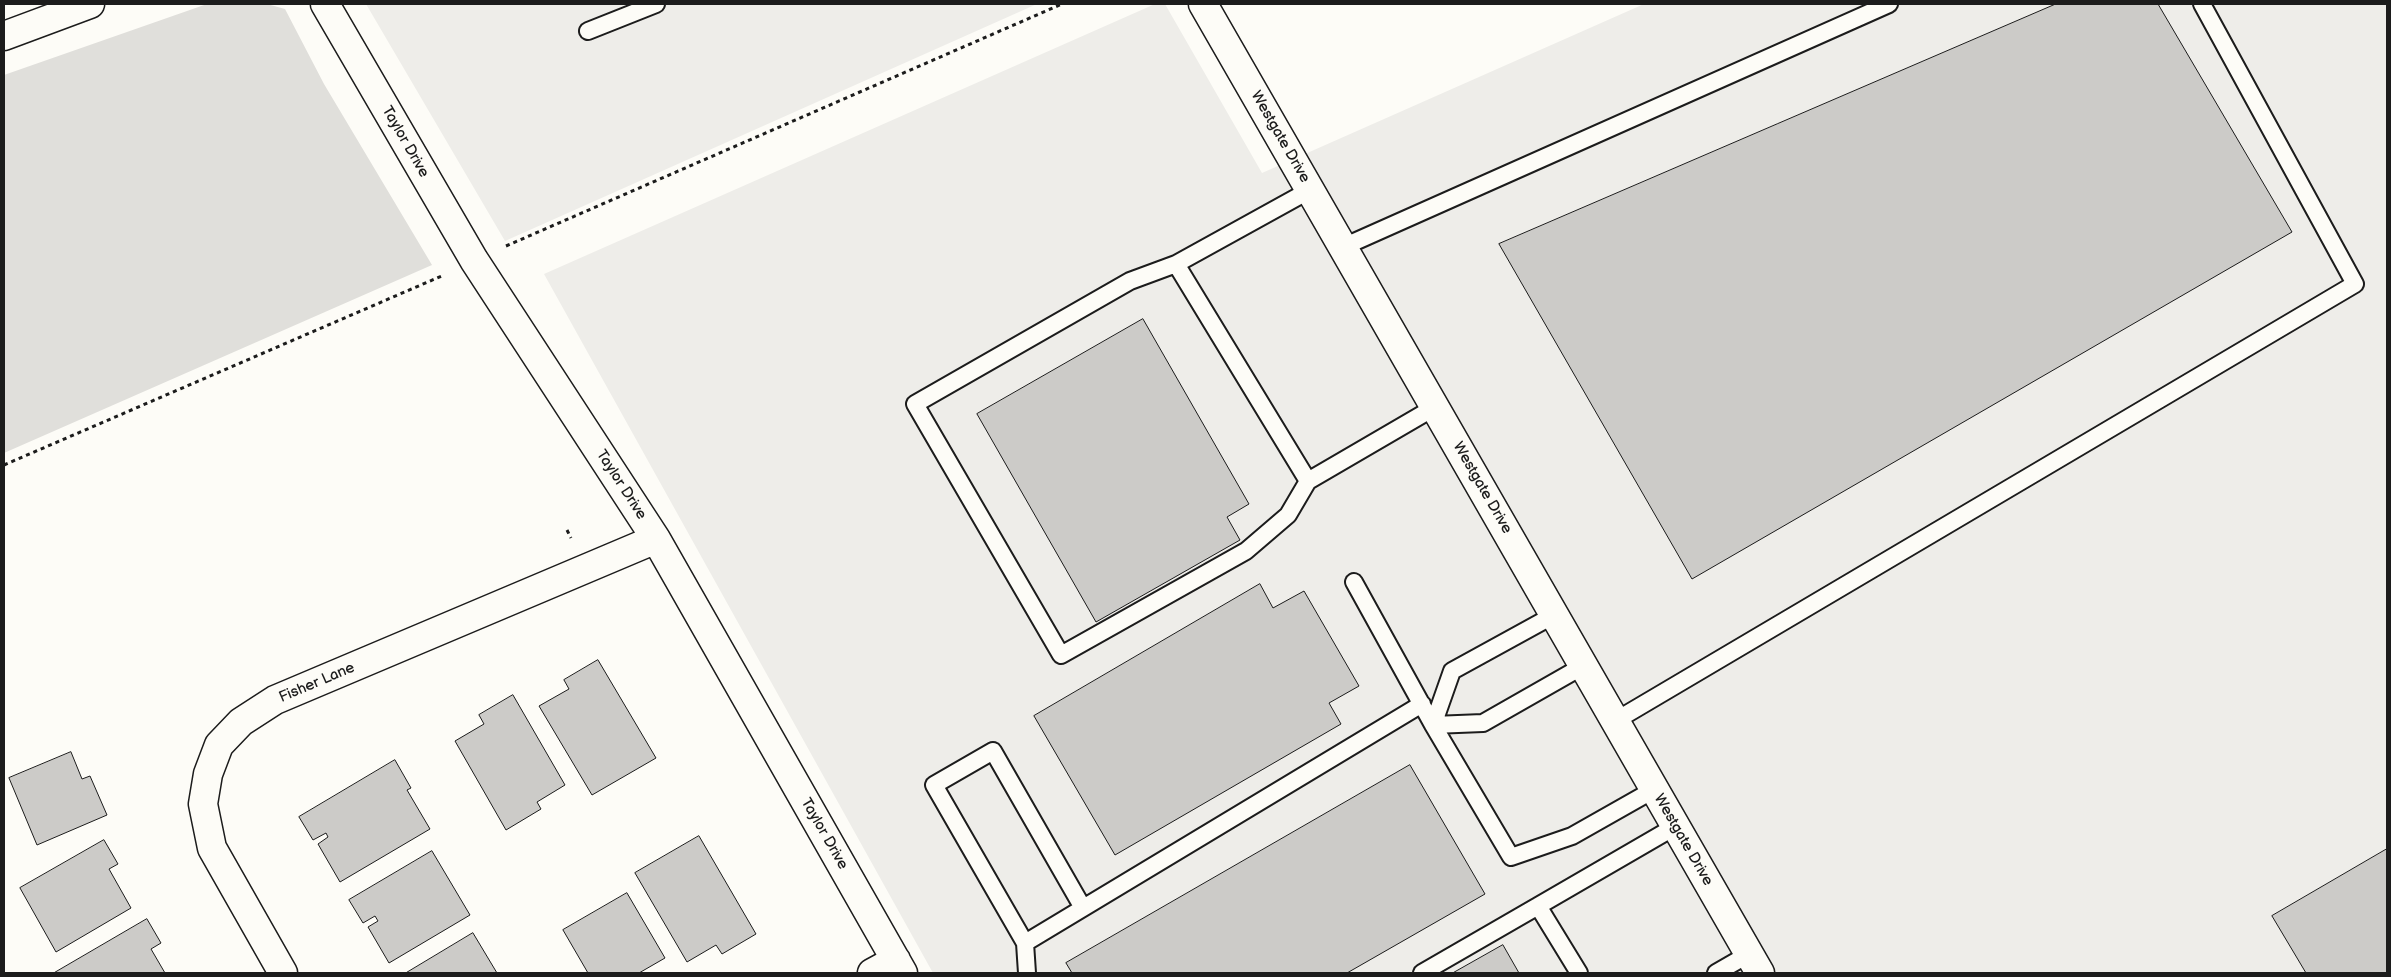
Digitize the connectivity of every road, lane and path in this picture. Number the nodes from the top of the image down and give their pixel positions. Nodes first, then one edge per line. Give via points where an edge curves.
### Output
1 (90, 4) edge
2 (325, 4) edge
3 (656, 4) edge
4 (1062, 4) edge
5 (1203, 4) edge
6 (1889, 4) edge
7 (2202, 4) edge
8 (588, 31) dead end
9 (4, 36) edge
10 (1310, 190) junction
11 (1343, 247) junction
12 (474, 260) junction
13 (1176, 264) junction
14 (413, 289) dead end
15 (1435, 407) junction
16 (4, 465) edge
17 (1308, 481) junction
18 (656, 539) junction
19 (1354, 582) dead end
20 (1554, 615) junction
21 (1583, 666) junction
22 (1422, 704) junction
23 (1615, 721) junction
24 (1433, 725) junction
25 (1655, 790) junction
26 (1676, 826) junction
27 (1538, 906) junction
28 (1083, 908) junction
29 (1025, 943) junction
30 (1755, 964) edge
31 (900, 967) edge
32 (283, 973) edge
33 (872, 973) edge
34 (1027, 973) edge
35 (1422, 973) edge
36 (1579, 973) edge
37 (1716, 973) edge

1 - 9 street
2 - 12 street, Taylor Drive
3 - 8 lane
4 - 12 path
5 - 10 street, Westgate Drive
6 - 11 lane
7 - 23 lane via 2354,284
10 - 11 street, Westgate Drive
10 - 13 lane
11 - 15 street, Westgate Drive
12 - 18 street, Taylor Drive
13 - 17 lane
13 - 17 lane via 1130,281 915,404 1061,655 1246,551 1288,515
14 - 16 path
15 - 17 lane
15 - 20 street, Westgate Drive
18 - 31 street, Taylor Drive
18 - 32 street, Fisher Lane via 275,700 241,722 219,745 208,774 203,804 208,834 212,848
19 - 22 lane
20 - 21 street, Westgate Drive
20 - 24 lane via 1452,671
21 - 23 street, Westgate Drive
21 - 24 lane via 1483,723
22 - 24 lane
22 - 28 lane
23 - 25 street, Westgate Drive
24 - 25 lane via 1511,856 1572,836
25 - 26 street, Westgate Drive
26 - 27 lane
26 - 30 street, Westgate Drive
27 - 35 lane
27 - 36 lane
28 - 29 lane
28 - 29 lane via 994,751 934,785
29 - 34 lane
30 - 37 lane
31 - 33 street

